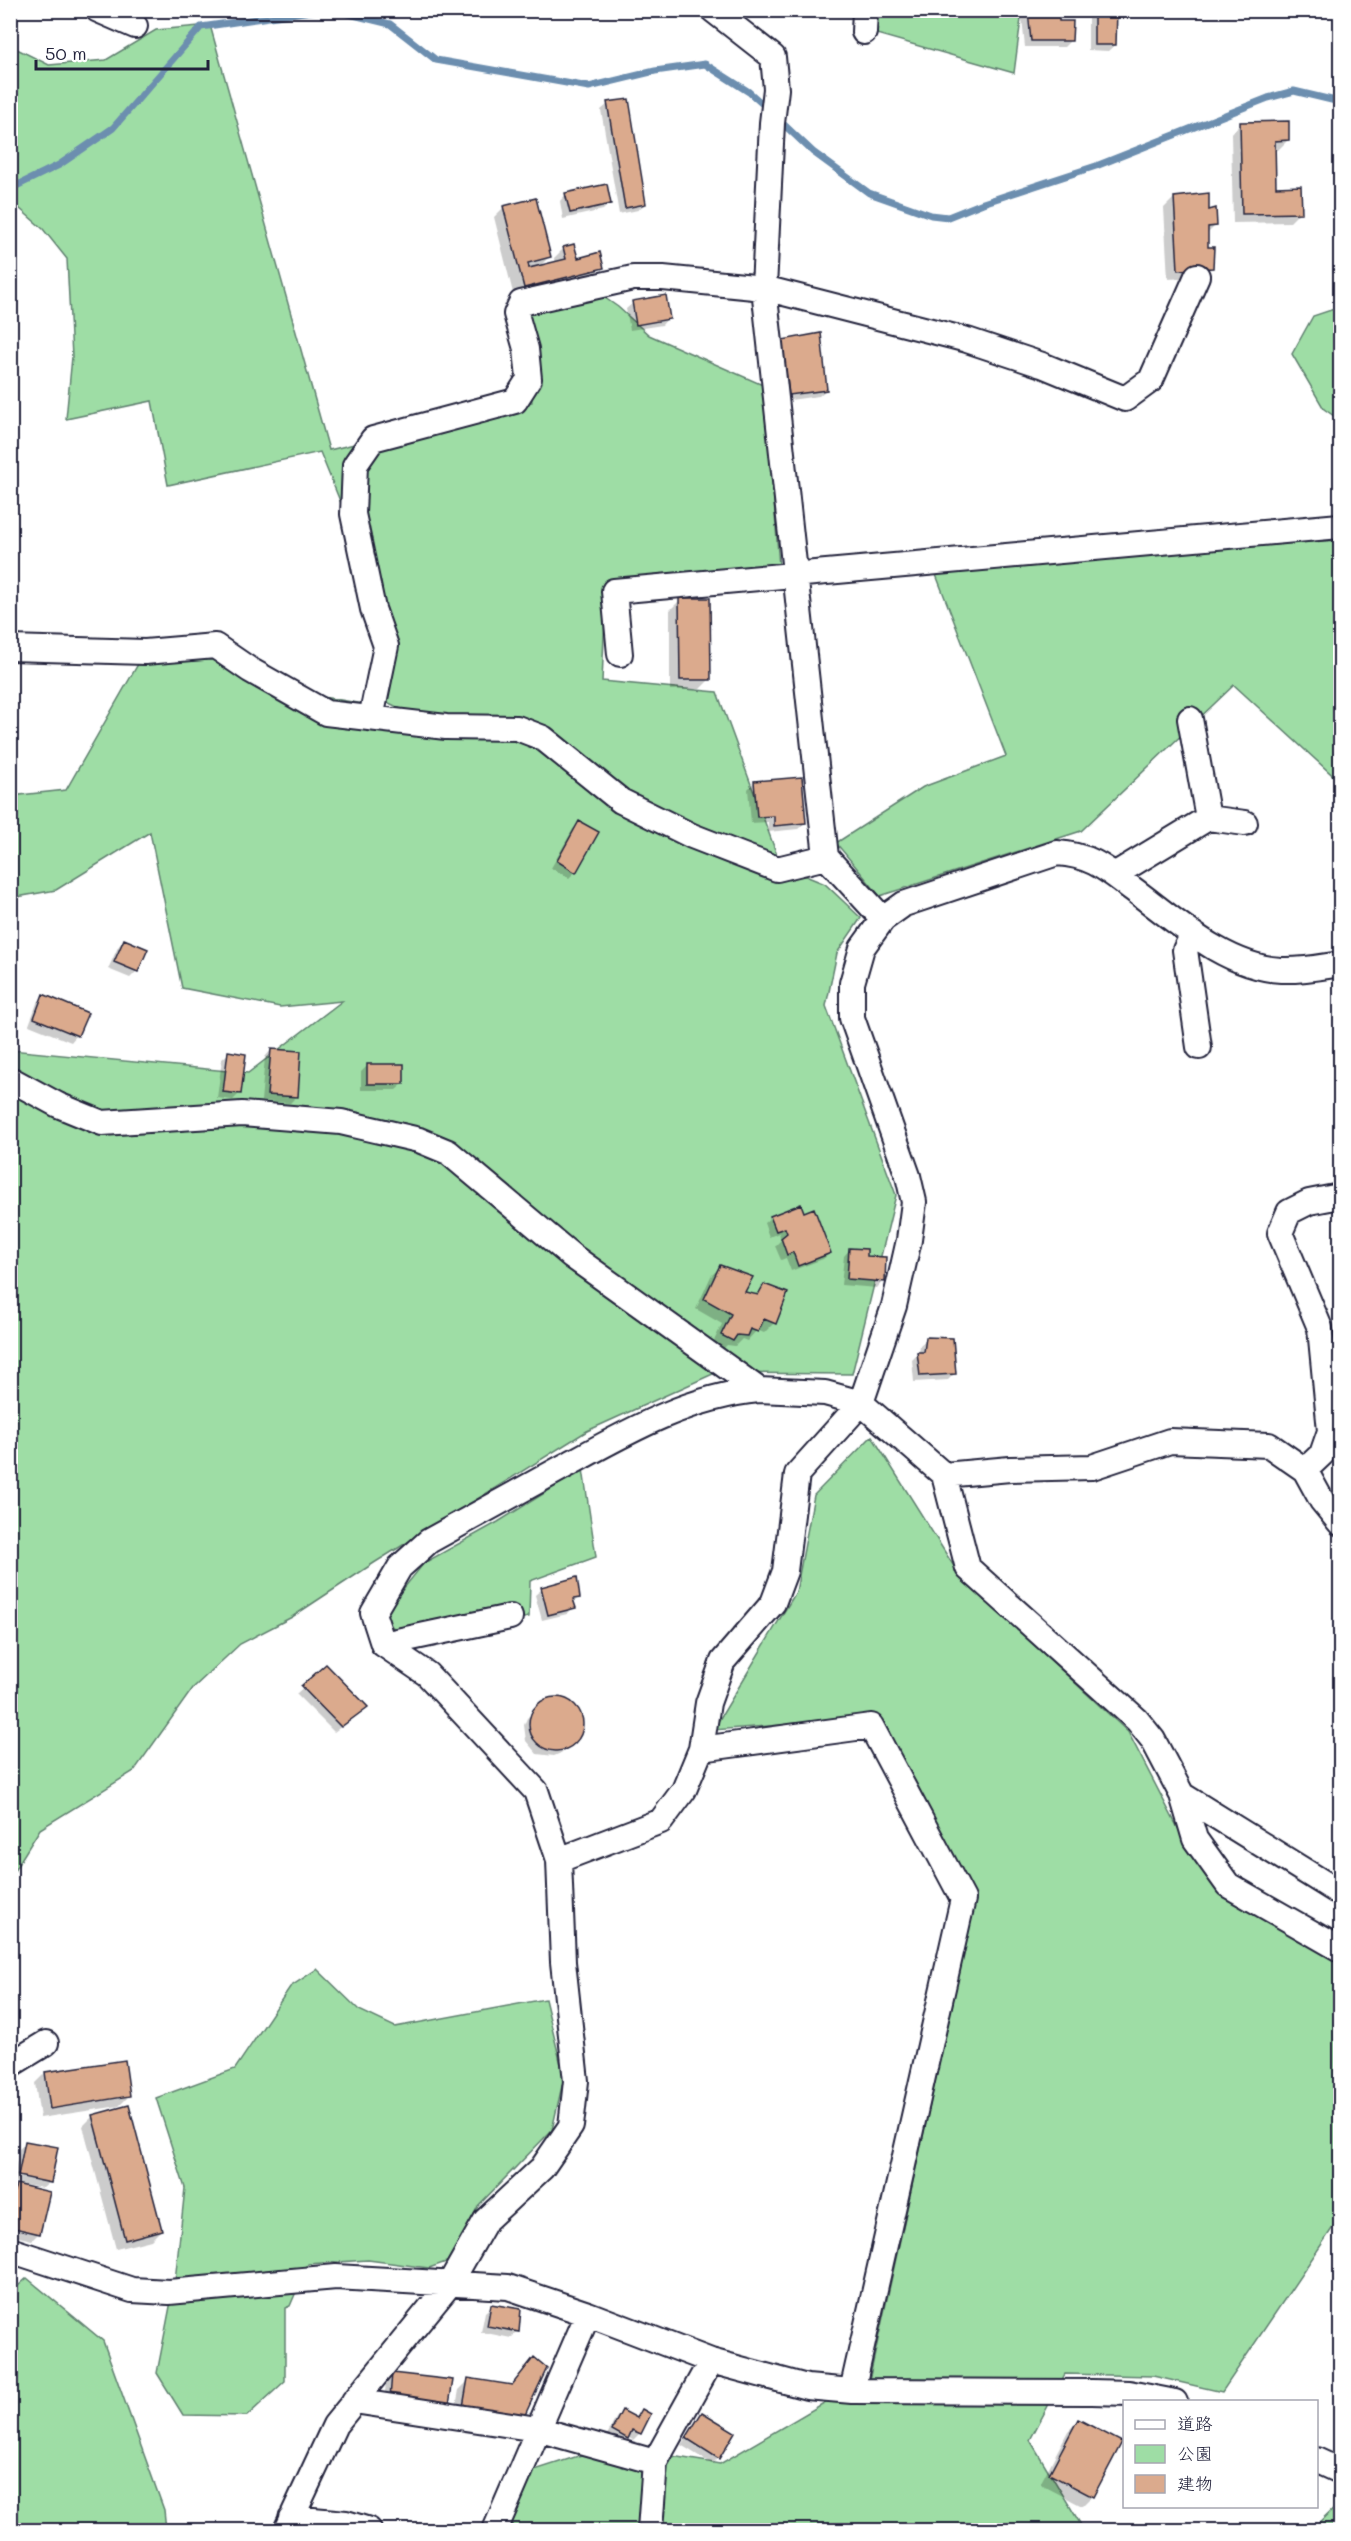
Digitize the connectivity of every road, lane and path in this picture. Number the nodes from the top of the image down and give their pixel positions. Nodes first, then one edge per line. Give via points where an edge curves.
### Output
1 (98, 10) edge
2 (713, 10) edge
3 (135, 26) dead end
4 (1197, 276) dead end
5 (764, 288) junction
6 (1341, 526) edge
7 (796, 575) junction
8 (10, 648) edge
9 (620, 654) dead end
10 (371, 717) junction
11 (1190, 719) dead end
12 (1208, 818) junction
13 (1245, 823) dead end
14 (826, 857) junction
15 (1114, 875) junction
16 (883, 919) junction
17 (1193, 934) junction
18 (1341, 964) edge
19 (1199, 1047) dead end
20 (10, 1079) edge
21 (1341, 1196) edge
22 (759, 1390) junction
23 (861, 1403) junction
24 (1305, 1470) junction
25 (944, 1475) junction
26 (1341, 1523) edge
27 (510, 1617) dead end
28 (382, 1644) junction
29 (700, 1749) junction
30 (1182, 1795) junction
31 (559, 1860) junction
32 (1341, 1893) edge
33 (1341, 1949) edge
34 (46, 2043) dead end
35 (10, 2065) edge
36 (10, 2250) edge
37 (449, 2284) junction
38 (588, 2314) junction
39 (711, 2361) junction
40 (852, 2391) junction
41 (1164, 2400) edge
42 (354, 2401) junction
43 (537, 2429) junction
44 (1318, 2460) edge
45 (655, 2462) junction
46 (1341, 2470) edge
47 (289, 2524) edge
48 (369, 2530) edge
49 (495, 2530) edge
50 (650, 2530) edge

1 - 3 street
2 - 5 street via 773,57 777,89
4 - 5 street via 1151,380 1125,399 968,340
5 - 7 street
5 - 10 street via 633,278 521,303 516,314 529,379 515,401 373,439 356,465 353,514 373,609 386,646
6 - 7 street
7 - 9 street via 614,591
7 - 14 street
8 - 10 street via 145,652 215,646 326,713
10 - 14 street via 446,727 516,728 543,738 621,801 692,836 777,869
11 - 12 street
12 - 13 street
12 - 15 street
14 - 16 street
15 - 16 street via 1096,861 1058,853 904,903
15 - 17 street
16 - 23 street via 862,948 852,983 852,1017 914,1202 894,1306
17 - 18 street via 1246,962 1279,970
17 - 19 street via 1185,950
20 - 22 street via 102,1123 242,1114 341,1122 419,1140 448,1152 572,1256
21 - 24 street via 1309,1202 1289,1212 1280,1233 1320,1328 1330,1431 1322,1454
22 - 23 street via 825,1393
22 - 28 street via 696,1402 638,1426 429,1541 400,1567 373,1613
23 - 25 street
23 - 29 street via 797,1474 785,1571 773,1603 723,1661 708,1703
24 - 25 street via 1269,1445 1170,1441 1092,1467
24 - 26 street via 1322,1501
25 - 30 street via 968,1568 1137,1720 1153,1740
27 - 28 street
28 - 31 street via 427,1674 536,1791
29 - 31 street via 684,1790 661,1821
29 - 40 street via 871,1726 963,1899
30 - 32 street
30 - 33 street via 1195,1839 1228,1885
31 - 37 street via 563,1962 576,2081 571,2126 542,2168 486,2220
34 - 35 street
36 - 37 street via 132,2290 169,2292 336,2277
37 - 38 street via 508,2287
37 - 42 street
38 - 39 street
38 - 43 street
39 - 40 street via 807,2387
39 - 45 street
40 - 41 street via 1101,2392
42 - 43 street
42 - 47 street via 335,2425
43 - 45 street
43 - 49 street
44 - 46 street
45 - 50 street
47 - 48 street via 346,2523

